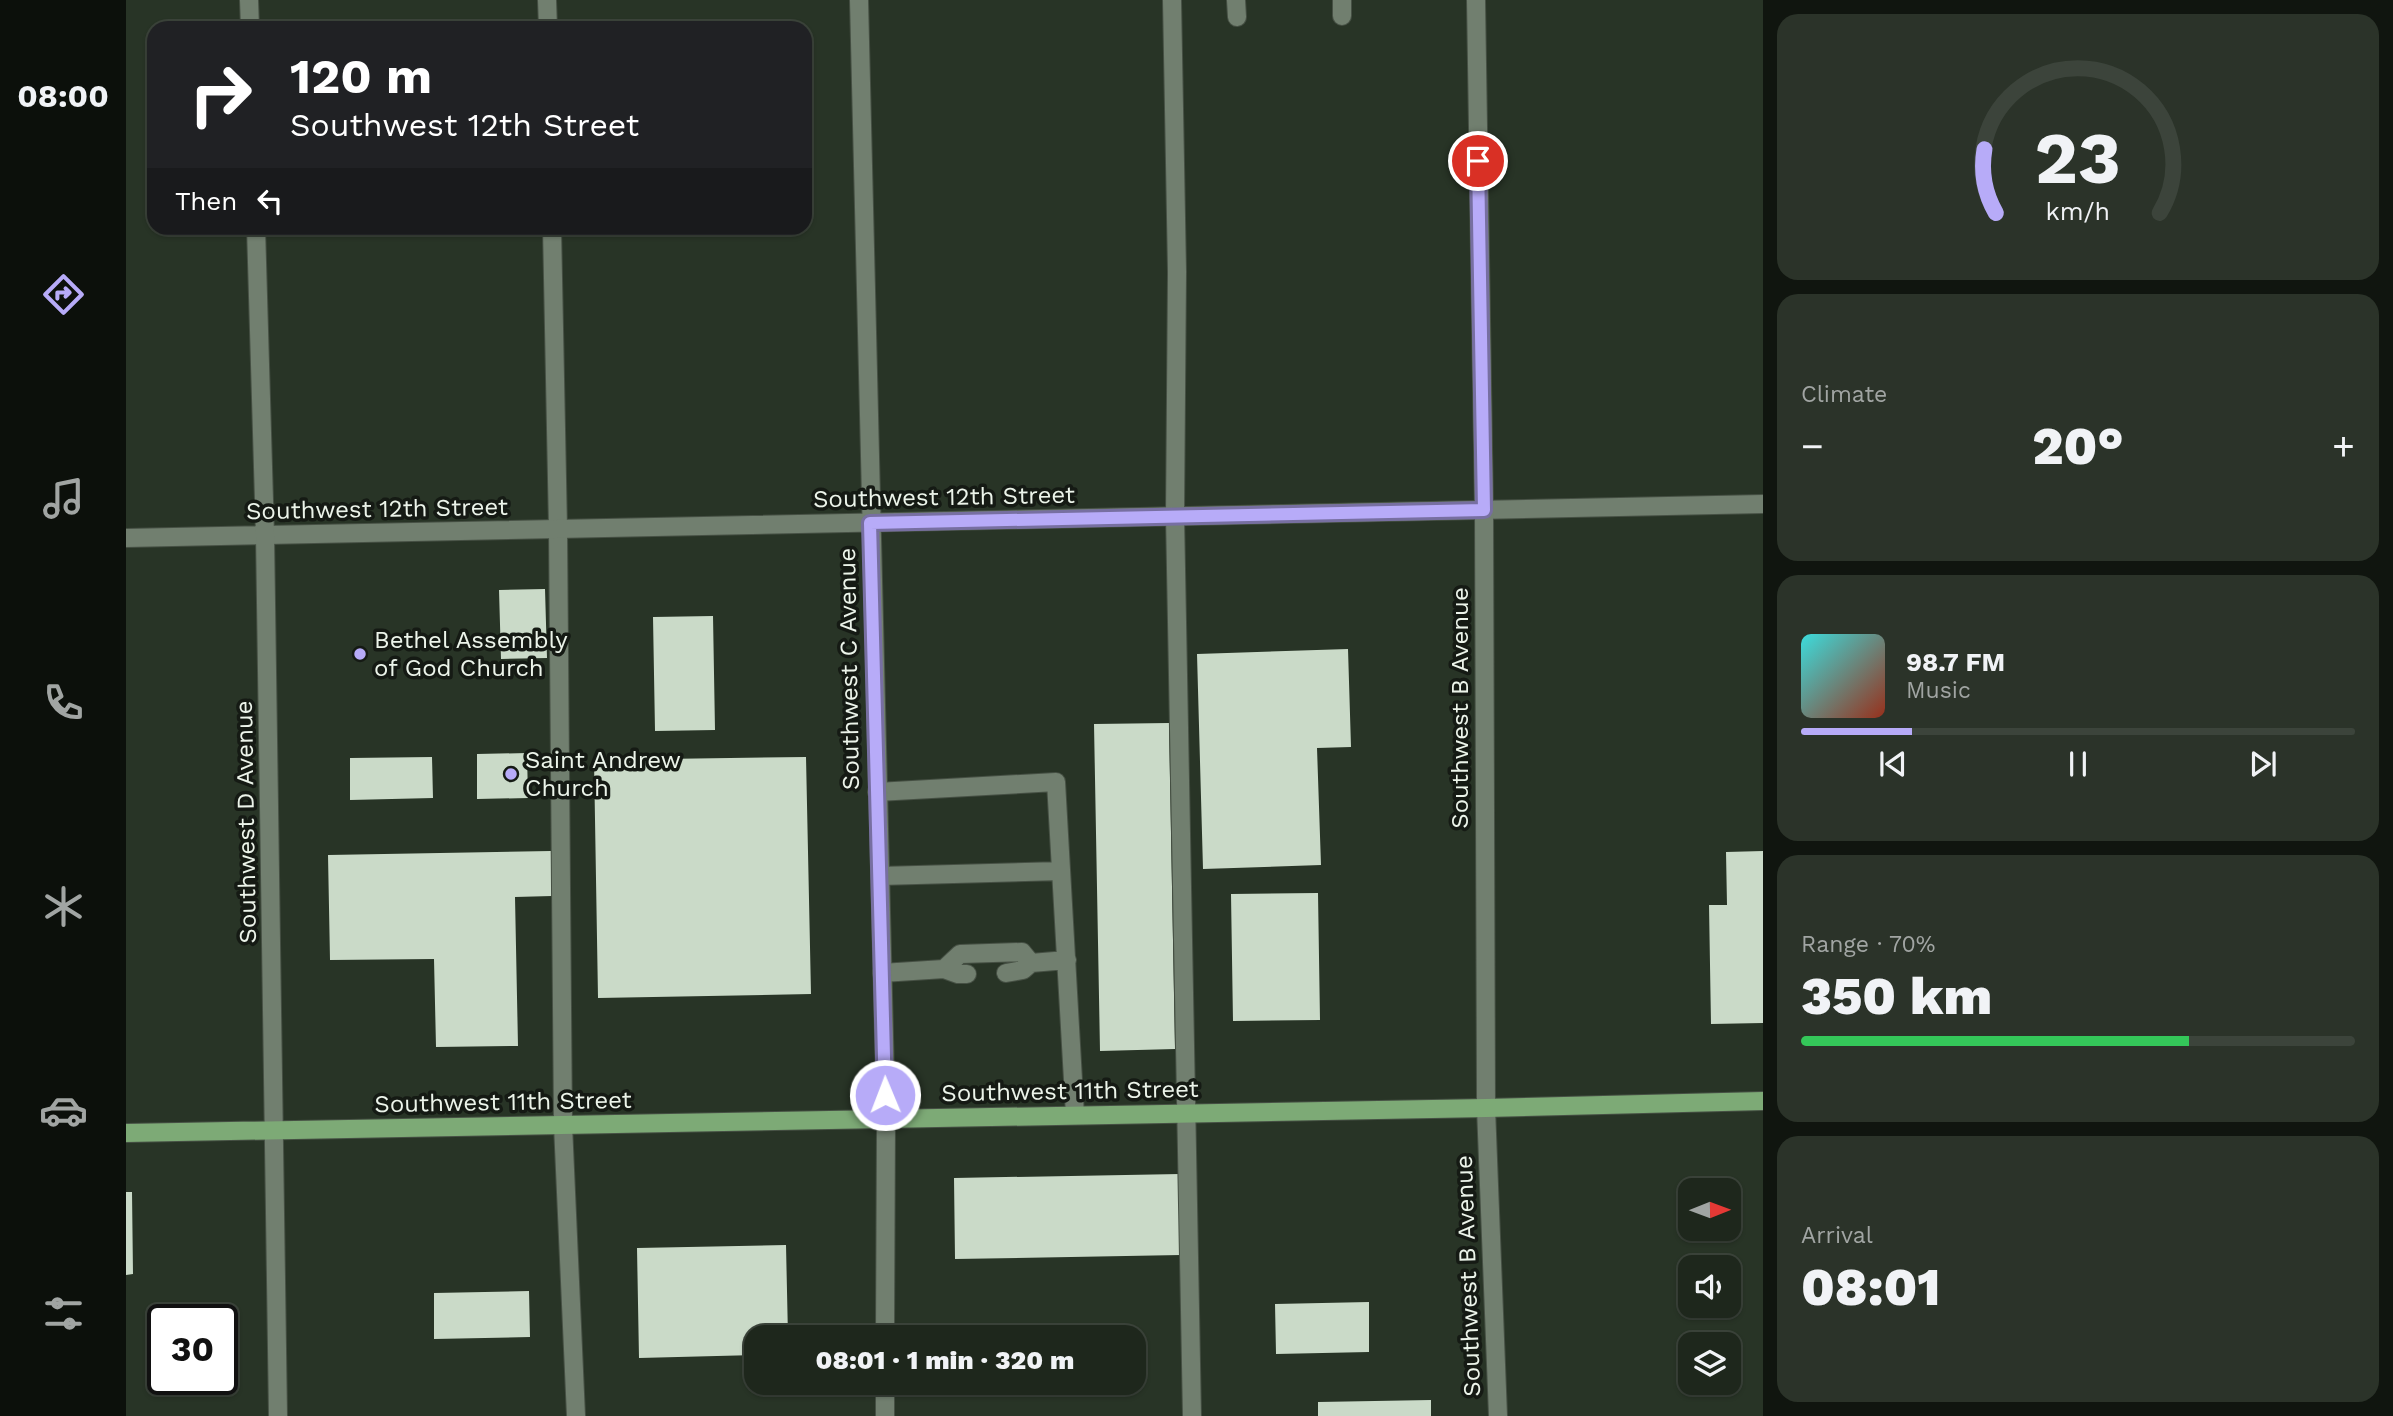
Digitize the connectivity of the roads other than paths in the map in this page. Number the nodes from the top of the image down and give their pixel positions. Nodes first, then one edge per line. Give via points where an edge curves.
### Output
1 (249, 0) edge
2 (547, 0) edge
3 (859, 0) edge
4 (1172, 0) edge
5 (1476, 0) edge
6 (250, 21) edge
7 (548, 21) edge
8 (256, 235) edge
9 (552, 235) edge
10 (1763, 504) edge
11 (1484, 510) junction
12 (1175, 516) junction
13 (870, 523) junction
14 (558, 529) junction
15 (265, 536) junction
16 (126, 538) edge
17 (877, 792) junction
18 (1061, 871) junction
19 (880, 877) junction
20 (1067, 960) junction
21 (1031, 963) junction
22 (944, 969) junction
23 (882, 973) junction
24 (1006, 973) dead end
25 (967, 974) dead end
26 (1763, 1101) edge
27 (1486, 1108) junction
28 (1185, 1113) junction
29 (1075, 1115) junction
30 (886, 1119) junction
31 (563, 1125) junction
32 (275, 1130) junction
33 (126, 1133) edge
34 (885, 1325) edge
35 (885, 1395) edge
36 (278, 1416) edge
37 (576, 1416) edge
38 (885, 1416) edge
39 (1192, 1416) edge
40 (1497, 1416) edge

1 - 6 street
2 - 7 street
3 - 13 street, Southwest C Avenue
4 - 12 street
5 - 11 street, Southwest B Avenue
8 - 15 street, Southwest D Avenue
9 - 14 street
10 - 11 street, Southwest 12th Street
11 - 12 street, Southwest 12th Street
11 - 27 street, Southwest B Avenue
12 - 13 street, Southwest 12th Street
12 - 28 street
13 - 14 street, Southwest 12th Street
13 - 17 street, Southwest C Avenue
14 - 15 street, Southwest 12th Street
14 - 31 street
15 - 16 street, Southwest 12th Street
15 - 32 street, Southwest D Avenue
17 - 18 street via 1056,782
17 - 19 street, Southwest C Avenue
18 - 19 street
18 - 20 street
19 - 23 street, Southwest C Avenue
20 - 21 street
20 - 29 street
21 - 22 street via 1021,952 960,954
21 - 24 street via 1023,970
22 - 23 street
22 - 25 street
23 - 30 street, Southwest C Avenue
26 - 27 main road, Southwest 11th Street
27 - 28 main road, Southwest 11th Street
27 - 40 street, Southwest B Avenue
28 - 29 main road, Southwest 11th Street
28 - 39 street
29 - 30 main road, Southwest 11th Street
30 - 31 main road, Southwest 11th Street
30 - 34 street, Southwest C Avenue
31 - 32 main road, Southwest 11th Street
31 - 37 street
32 - 33 main road, Southwest 11th Street
32 - 36 street, Southwest D Avenue
35 - 38 street

